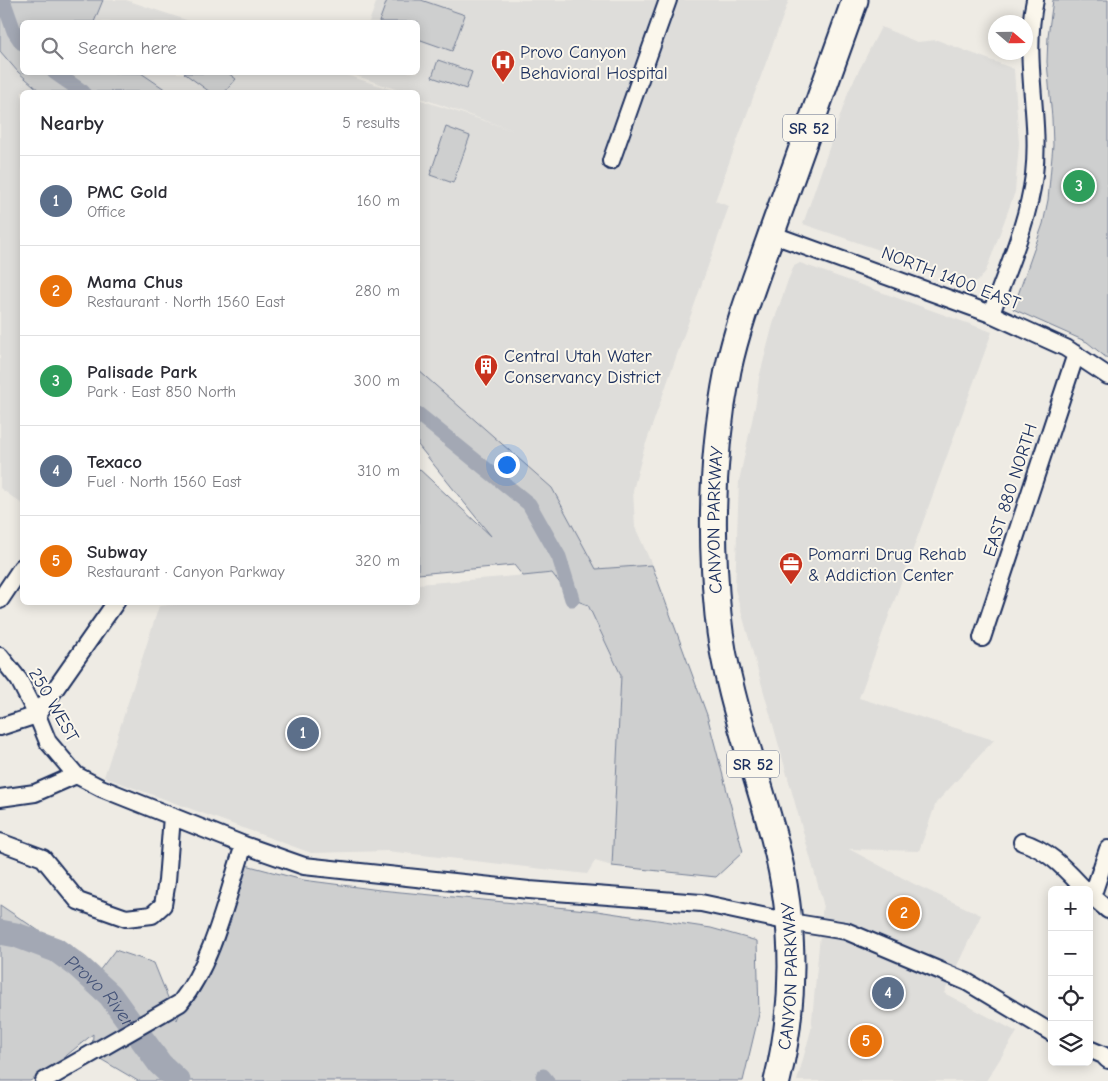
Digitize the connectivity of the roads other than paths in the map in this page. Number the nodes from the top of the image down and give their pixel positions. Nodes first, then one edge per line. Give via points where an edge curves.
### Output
1 (668, 0) edge
2 (855, 0) edge
3 (1035, 0) edge
4 (611, 161) dead end
5 (772, 234) junction
6 (991, 314) junction
7 (1076, 354) junction
8 (1108, 376) edge
9 (20, 570) edge
10 (0, 600) edge
11 (114, 605) edge
12 (982, 638) dead end
13 (0, 656) edge
14 (37, 715) junction
15 (0, 727) edge
16 (76, 775) junction
17 (0, 798) edge
18 (172, 816) junction
19 (0, 842) edge
20 (1022, 842) dead end
21 (244, 845) junction
22 (1108, 849) edge
23 (1081, 886) edge
24 (1092, 886) edge
25 (1093, 897) edge
26 (1108, 910) edge
27 (790, 922) junction
28 (1048, 1031) edge
29 (1093, 1051) edge
30 (1108, 1060) edge
31 (44, 1081) edge
32 (777, 1081) edge

1 - 4 street
2 - 5 highway, CANYON PARKWAY / SR 52
3 - 6 street via 1030,63 1036,140 1034,175 1027,212
5 - 6 street, NORTH 1400 EAST
5 - 27 highway, CANYON PARKWAY / SR 52 via 746,302 722,403 714,485 714,558 718,618 728,670 775,840
6 - 7 street, NORTH 1400 EAST
7 - 8 street, NORTH 1400 EAST
7 - 12 street, EAST 880 NORTH
9 - 10 street
11 - 14 street
13 - 14 street, 250 WEST via 19,680
14 - 15 street
14 - 16 street, 250 WEST via 48,742
16 - 17 street via 35,793
16 - 18 street, 250 WEST
18 - 19 street via 163,905 152,915 126,918 78,901 44,858
18 - 21 street, 250 WEST
20 - 23 street via 1048,854
21 - 27 street, 250 WEST via 304,866 529,890 701,903
21 - 31 street via 212,946 188,994 166,1012
22 - 24 street
25 - 26 street
27 - 28 street, 250 WEST via 846,931 967,982
27 - 32 highway, CANYON PARKWAY / SR 52 via 790,1016
29 - 30 street

